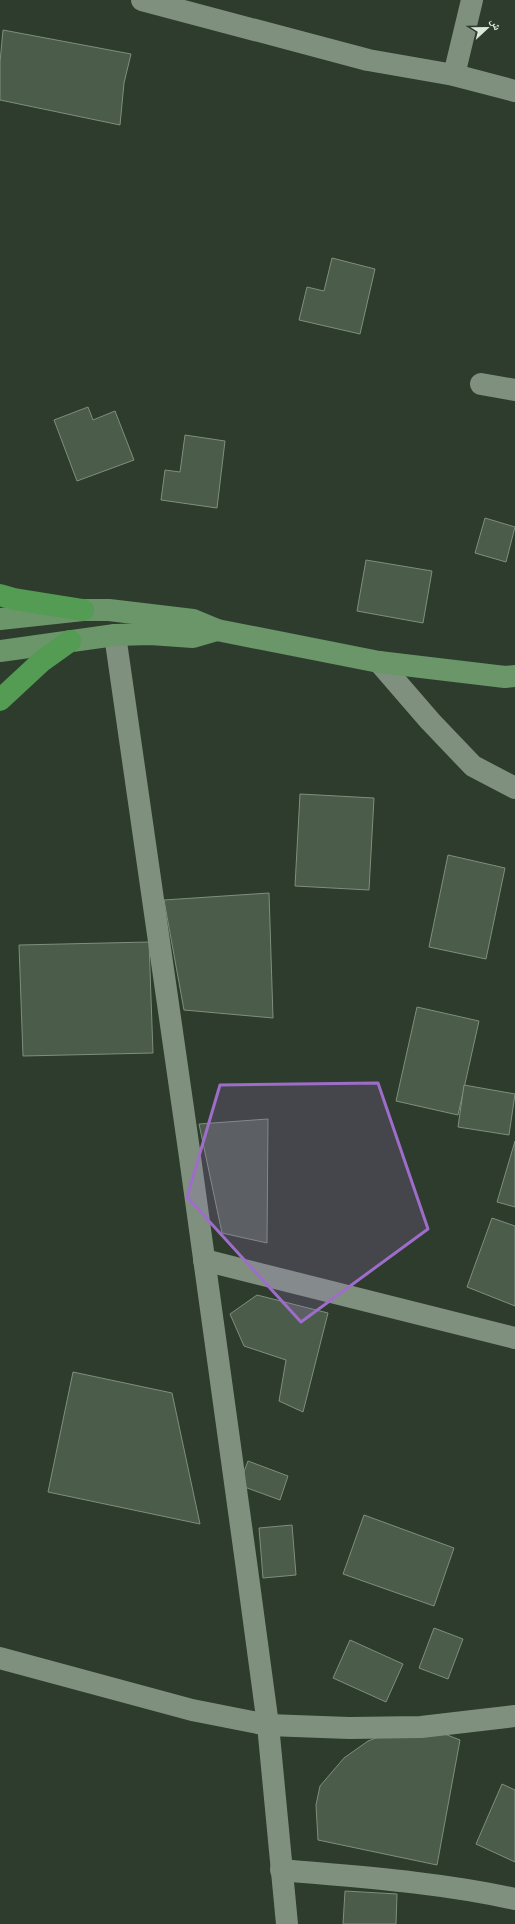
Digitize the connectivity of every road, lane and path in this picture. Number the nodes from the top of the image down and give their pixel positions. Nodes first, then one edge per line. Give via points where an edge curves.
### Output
1 (142, 0) edge
2 (472, 0) edge
3 (454, 75) junction
4 (515, 92) edge
5 (480, 384) dead end
6 (515, 390) edge
7 (0, 595) edge
8 (83, 610) junction
9 (0, 619) edge
10 (217, 630) junction
11 (115, 635) junction
12 (70, 641) junction
13 (0, 651) edge
14 (379, 662) junction
15 (515, 676) edge
16 (0, 700) edge
17 (515, 788) edge
18 (204, 1260) junction
19 (515, 1338) edge
20 (0, 1658) edge
21 (515, 1716) edge
22 (268, 1725) junction
23 (281, 1870) junction
24 (515, 1899) edge
25 (287, 1924) edge

1 - 3 street via 368,60
2 - 3 street
3 - 4 street
5 - 6 street
7 - 8 main road
8 - 9 street
8 - 10 street via 152,614 193,620
10 - 11 street via 193,637
10 - 14 street
11 - 12 street
11 - 18 street
12 - 13 street
12 - 16 main road via 42,661
14 - 15 street
14 - 17 street via 472,766
18 - 19 street
18 - 22 street
20 - 22 street via 192,1710
21 - 22 street via 421,1727
22 - 23 street
23 - 24 street via 414,1882
23 - 25 street

